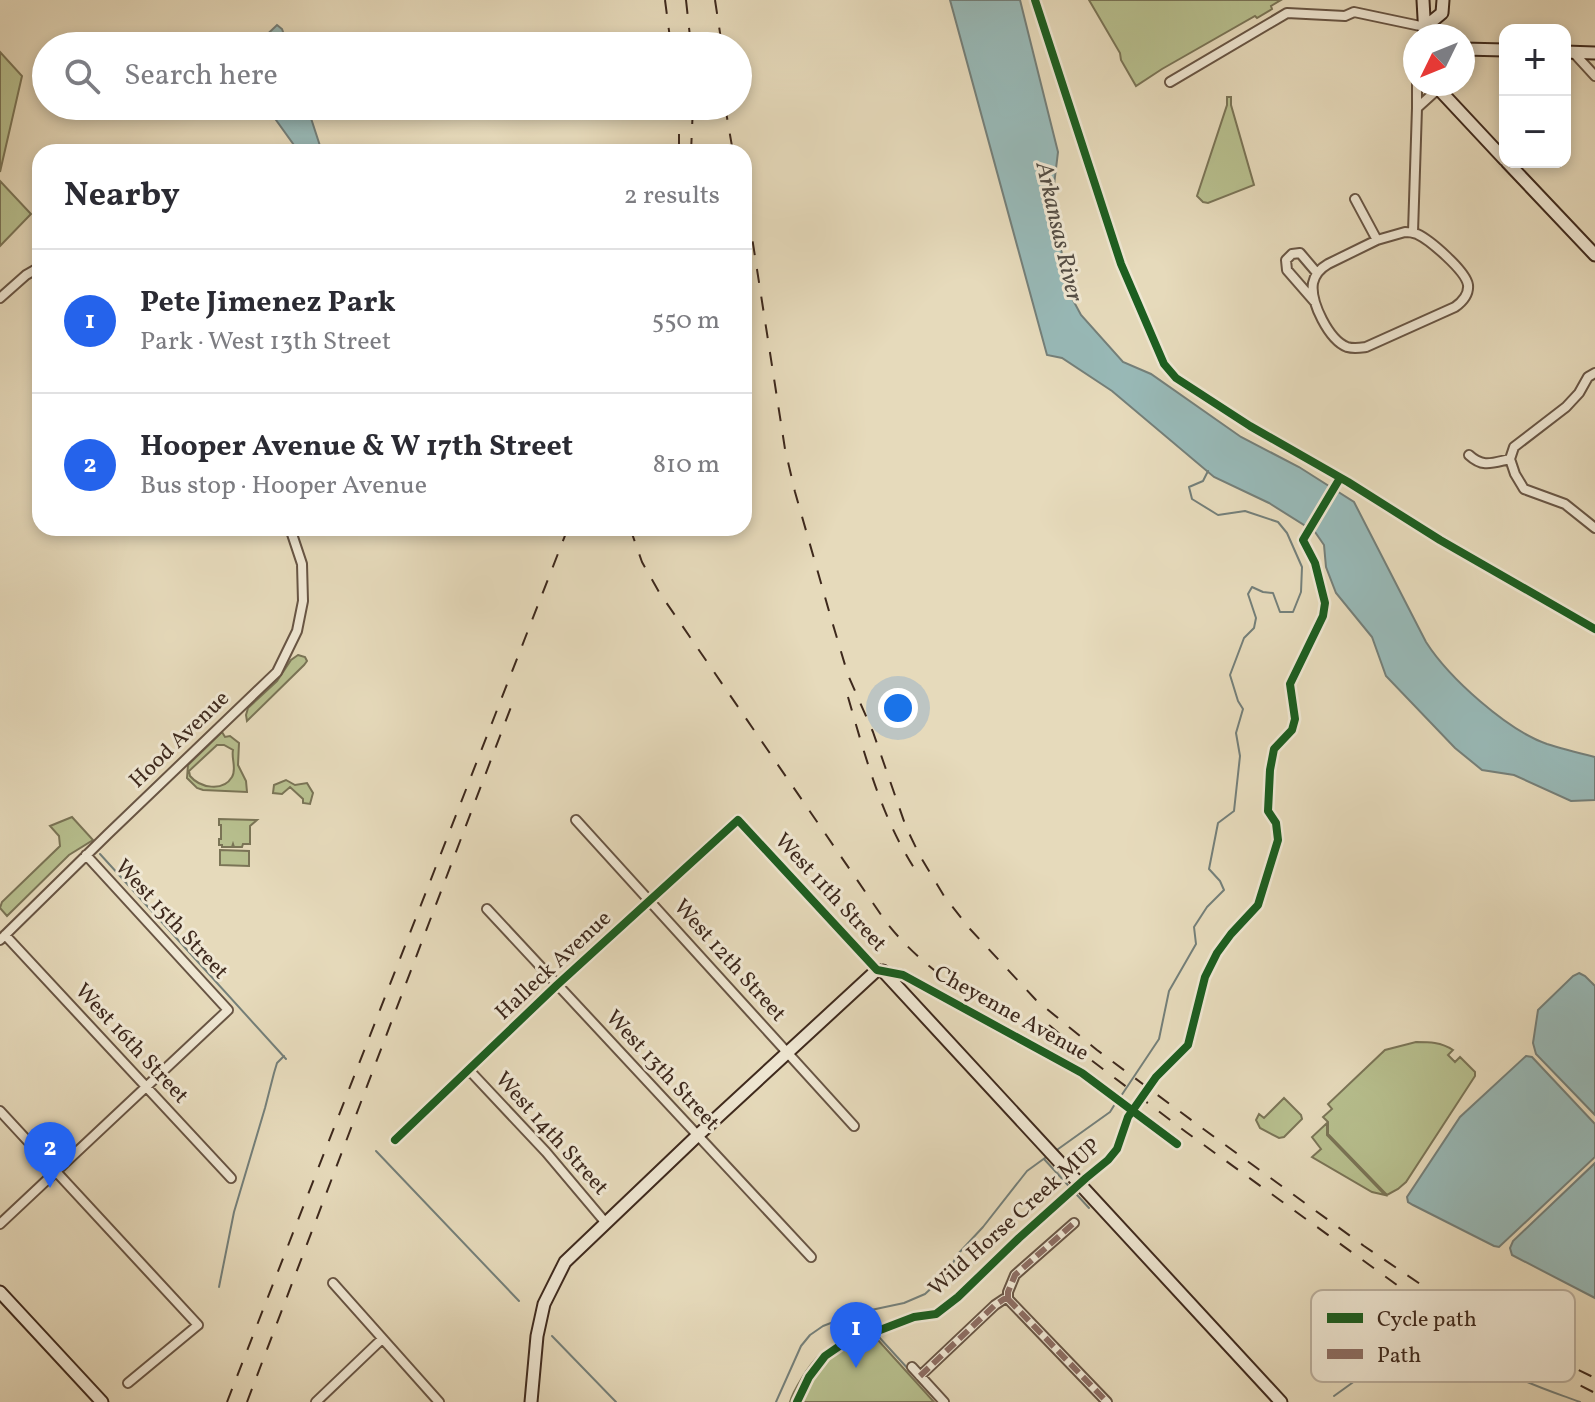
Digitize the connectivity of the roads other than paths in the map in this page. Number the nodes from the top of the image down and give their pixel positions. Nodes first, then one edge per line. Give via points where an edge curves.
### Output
1 (1423, 0) edge
2 (1443, 0) edge
3 (1427, 24) edge
4 (1434, 24) edge
5 (1403, 26) edge
6 (1475, 49) edge
7 (1499, 50) edge
8 (1571, 52) edge
9 (1595, 53) edge
10 (1571, 54) edge
11 (1595, 76) edge
12 (1170, 82) dead end
13 (1417, 96) edge
14 (1428, 96) edge
15 (1445, 96) edge
16 (1417, 108) junction
17 (1499, 154) edge
18 (1513, 168) edge
19 (1355, 199) dead end
20 (1413, 232) junction
21 (1377, 240) junction
22 (1595, 255) edge
23 (32, 272) edge
24 (1317, 273) junction
25 (0, 298) edge
26 (1315, 301) junction
27 (1595, 363) edge
28 (1592, 375) edge
29 (1469, 455) dead end
30 (1510, 459) junction
31 (1595, 528) edge
32 (293, 536) edge
33 (576, 820) dead end
34 (738, 820) joint
35 (86, 855) junction
36 (651, 901) junction
37 (487, 909) dead end
38 (3, 938) edge
39 (880, 970) junction
40 (903, 975) joint
41 (557, 985) junction
42 (787, 1052) junction
43 (469, 1070) junction
44 (147, 1087) junction
45 (0, 1111) edge
46 (854, 1126) dead end
47 (697, 1136) junction
48 (395, 1140) dead end
49 (1177, 1144) dead end
50 (56, 1171) junction
51 (231, 1178) dead end
52 (605, 1222) junction
53 (1074, 1223) dead end
54 (0, 1224) edge
55 (811, 1257) dead end
56 (333, 1283) dead end
57 (0, 1292) edge
58 (1008, 1299) junction
59 (382, 1339) junction
60 (912, 1367) dead end
61 (920, 1376) junction
62 (128, 1383) dead end
63 (102, 1402) edge
64 (316, 1402) edge
65 (439, 1402) edge
66 (531, 1402) edge
67 (944, 1402) edge
68 (1107, 1402) edge
69 (1281, 1402) edge

1 - 3 street
2 - 4 street
5 - 12 street via 1354,12 1287,13
6 - 7 street
8 - 9 street
10 - 11 street
13 - 16 street
14 - 16 street
15 - 17 street
16 - 20 street
18 - 22 street
19 - 21 street
20 - 21 street
20 - 26 street via 1464,276 1467,293 1455,307 1354,349 1328,331
21 - 24 street
23 - 25 street
24 - 26 street
24 - 26 street via 1300,253 1286,260 1287,270
27 - 28 street
28 - 30 street via 1566,407 1514,447
29 - 30 street via 1485,464
30 - 31 street via 1524,489 1565,504
32 - 35 street, Hood Avenue via 302,564 303,601 281,667
33 - 36 street, West 12th Street
34 - 36 street, Halleck Avenue
34 - 39 street, West 11th Street
35 - 38 street, Hood Avenue
35 - 44 street, West 15th Street via 228,1008
36 - 41 street, Halleck Avenue
36 - 42 street, West 12th Street
37 - 41 street, West 13th Street
38 - 44 street, West 16th Street
39 - 40 street, West 11th Street
39 - 42 street
39 - 69 street, West 11th Street
40 - 49 street, Cheyenne Avenue via 1082,1073
41 - 43 street, Halleck Avenue
41 - 47 street, West 13th Street
42 - 46 street, West 12th Street
42 - 47 street
43 - 48 street, Halleck Avenue
43 - 52 street, West 14th Street
44 - 50 street
44 - 51 street, West 16th Street
45 - 50 street
47 - 52 street
47 - 55 street, West 13th Street
50 - 54 street
50 - 62 street via 198,1325
52 - 66 street via 565,1262 544,1304
53 - 58 street via 1015,1275
56 - 59 street
57 - 63 street
58 - 61 street via 995,1305
58 - 68 street
59 - 64 street
59 - 65 street
60 - 61 street
61 - 67 street

